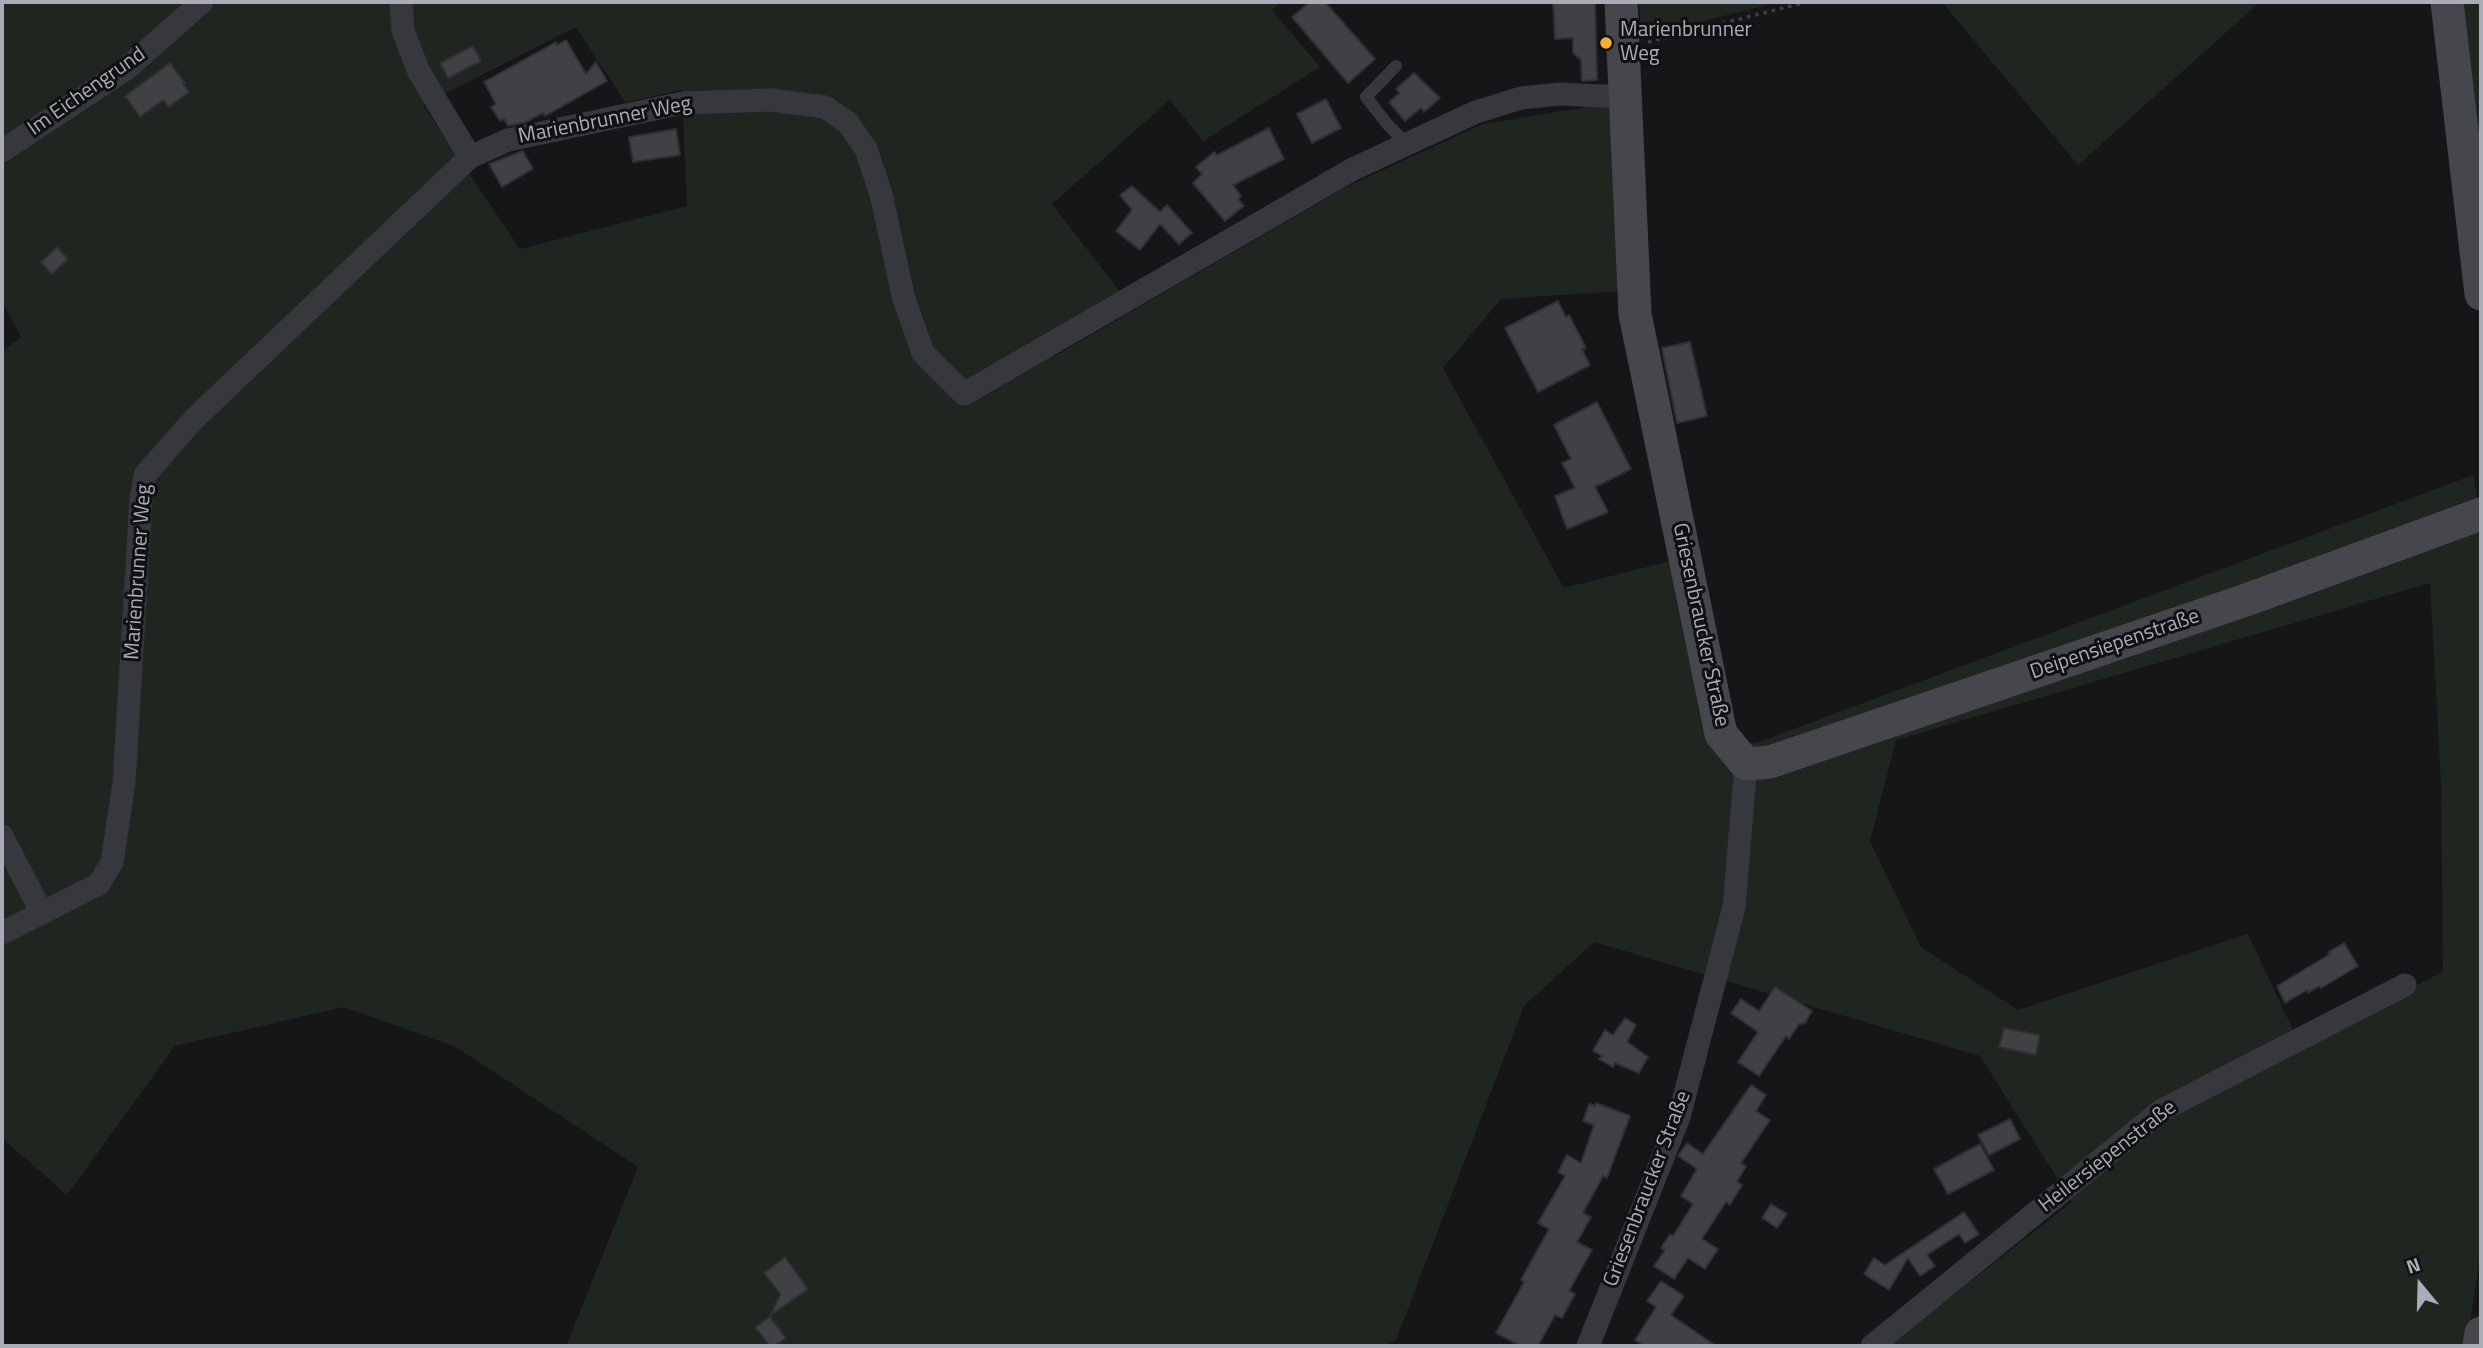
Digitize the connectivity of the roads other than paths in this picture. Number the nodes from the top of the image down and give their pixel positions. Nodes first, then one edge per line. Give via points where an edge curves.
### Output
1 (202, 2) edge
2 (401, 2) edge
3 (1621, 2) edge
4 (2447, 2) edge
5 (1396, 66) dead end
6 (1624, 97) junction
7 (1407, 144) junction
8 (2, 151) edge
9 (470, 157) junction
10 (2481, 294) edge
11 (2481, 514) edge
12 (1746, 764) junction
13 (2, 836) edge
14 (42, 912) junction
15 (2, 933) edge
16 (2405, 985) dead end
17 (2481, 1333) edge
18 (1588, 1346) edge
19 (1872, 1346) edge
20 (2479, 1346) edge

1 - 8 street, Im Eichengrund via 126,69
2 - 9 street via 403,31 419,72
3 - 6 street, Griesenbraucker Straße
4 - 10 street
5 - 7 lane via 1366,97
6 - 7 street, Marienbrunner Weg via 1560,94 1521,98 1476,112
6 - 12 street, Griesenbraucker Straße via 1635,314 1721,734
7 - 9 street, Marienbrunner Weg via 1353,169 964,394 923,353 904,299 866,149 848,123 825,107 771,100 684,103 508,140
9 - 14 street, Marienbrunner Weg via 194,419 145,475 124,783 112,862 99,884
11 - 12 street, Deipensiepenstraße via 2246,600 1784,758
12 - 18 street, Griesenbraucker Straße via 1734,907 1679,1117
13 - 14 street
14 - 15 street, Marienbrunner Weg
16 - 19 street, Heilersiepenstraße via 2162,1110
17 - 20 street

